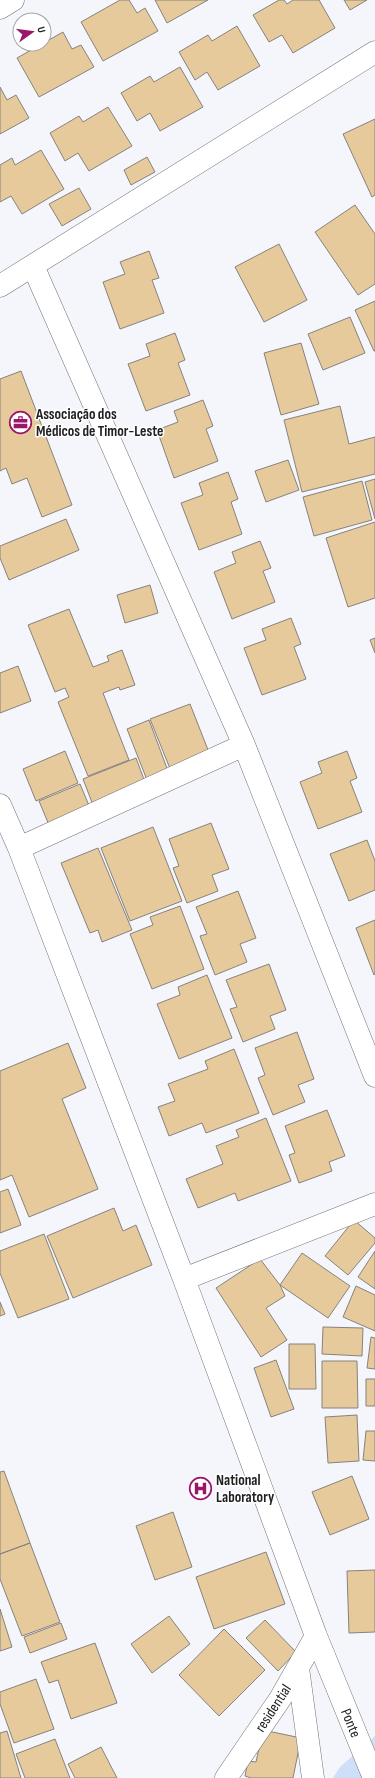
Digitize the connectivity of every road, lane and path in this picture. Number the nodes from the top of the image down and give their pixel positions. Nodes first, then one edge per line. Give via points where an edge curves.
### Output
1 (13, 0) edge
2 (0, 8) edge
3 (375, 52) edge
4 (32, 266) junction
5 (0, 286) edge
6 (244, 745) junction
7 (0, 805) edge
8 (19, 848) junction
9 (375, 1076) edge
10 (375, 1204) edge
11 (184, 1279) junction
12 (316, 1636) junction
13 (298, 1668) junction
14 (226, 1778) edge
15 (313, 1778) edge
16 (374, 1778) edge

1 - 2 street
3 - 4 street
4 - 5 street
4 - 6 street
6 - 8 street
6 - 9 street
7 - 8 street, Ponte
8 - 11 street, Ponte
10 - 11 street
11 - 12 street, Ponte
12 - 13 street, residential
12 - 16 street, Ponte
13 - 14 street, residential
13 - 15 street

